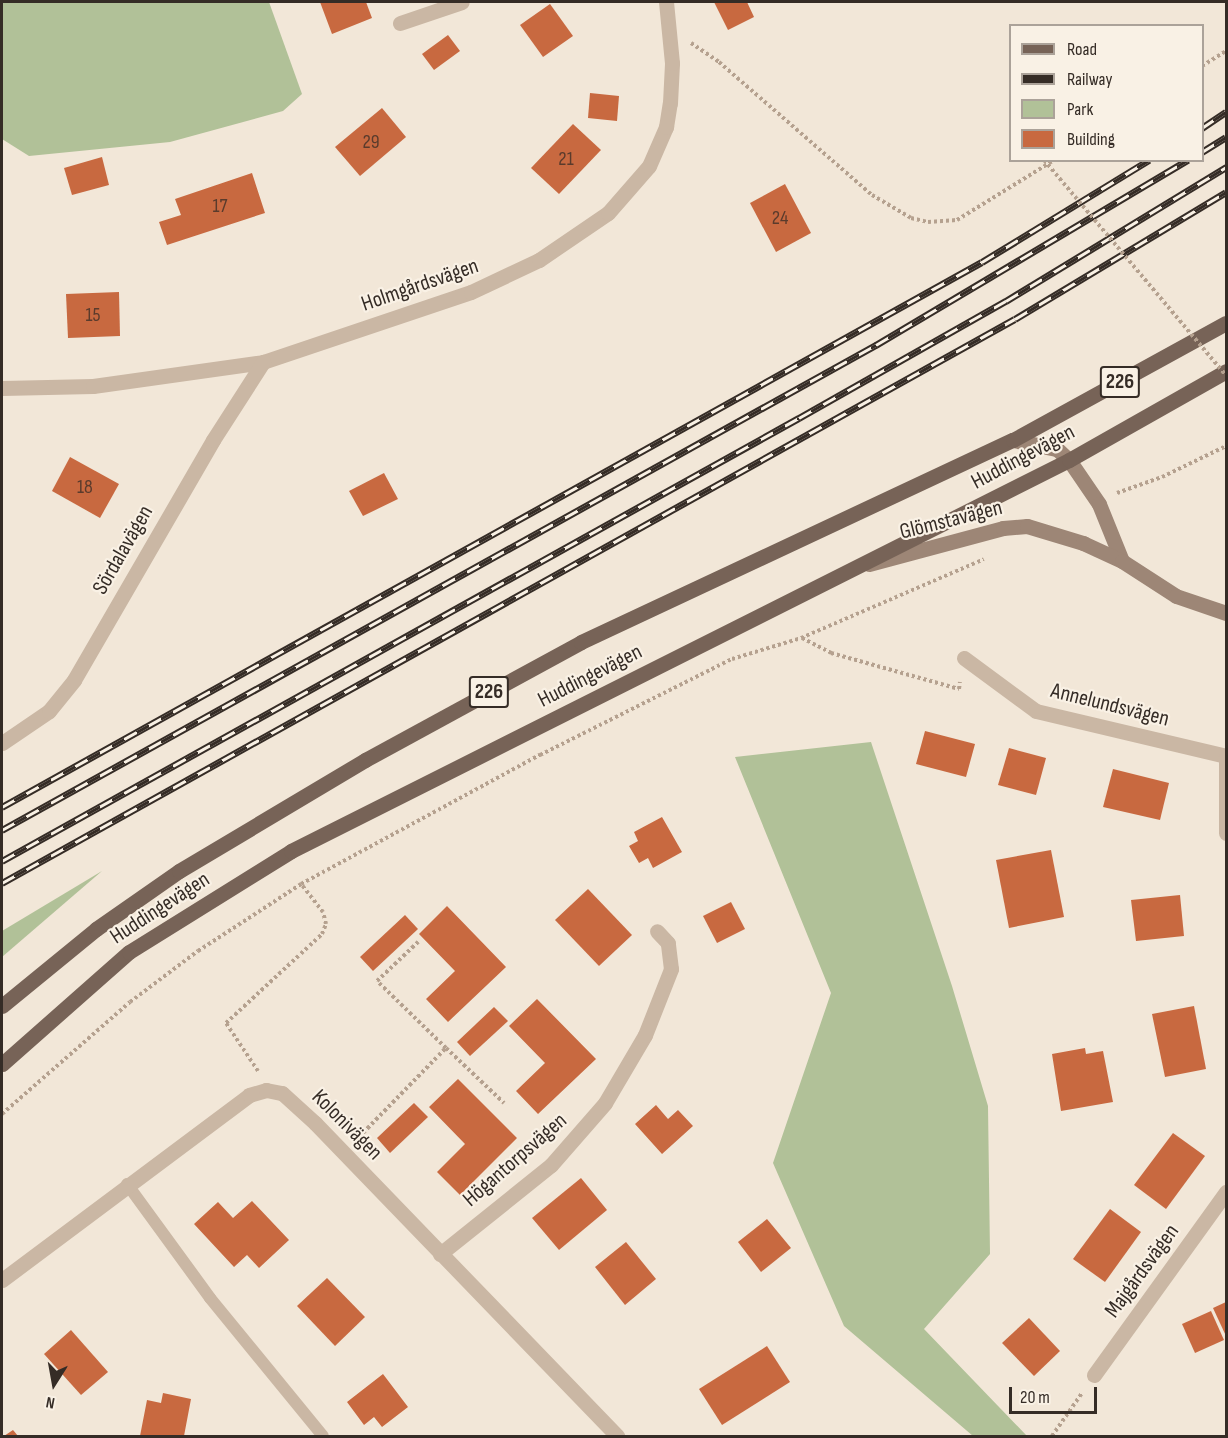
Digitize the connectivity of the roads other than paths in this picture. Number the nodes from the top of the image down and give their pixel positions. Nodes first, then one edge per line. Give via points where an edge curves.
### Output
1 (462, 2) edge
2 (666, 2) edge
3 (400, 23) dead end
4 (1227, 323) edge
5 (263, 362) junction
6 (1227, 373) edge
7 (2, 388) edge
8 (1013, 440) junction
9 (1069, 460) junction
10 (1122, 561) junction
11 (857, 568) junction
12 (1227, 614) edge
13 (964, 658) road end
14 (2, 742) edge
15 (1226, 756) edge
16 (1227, 833) edge
17 (657, 931) dead end
18 (2, 1006) edge
19 (2, 1064) edge
20 (127, 1184) junction
21 (1227, 1192) edge
22 (440, 1254) junction
23 (2, 1280) edge
24 (1094, 1375) road end
25 (323, 1437) edge
26 (617, 1437) edge

1 - 3 street
2 - 5 street, Holmgårdsvägen via 670,103 660,143 632,190 608,213 582,234 496,282
4 - 8 main road, Huddingevägen / 226
5 - 7 street, Holmgårdsvägen via 93,386
5 - 14 street, Sördalavägen via 213,440 74,680 49,711
6 - 9 main road, Huddingevägen / 226
8 - 9 main road via 1057,449
8 - 18 main road, Huddingevägen / 226 via 581,642 365,760 179,871 96,929
9 - 10 main road via 1099,504
9 - 11 main road, Huddingevägen / 226
10 - 11 main road, Glömstavägen via 1051,531 1027,526 1004,528
10 - 12 main road, Glömstavägen via 1176,596
11 - 19 main road, Huddingevägen / 226 via 291,851 129,952
13 - 15 street, Annelundsvägen via 1036,711
15 - 16 street
17 - 22 street, Högantorpsvägen via 668,943 671,969 645,1035 605,1103 551,1165
20 - 22 street, Kolonivägen via 249,1095 266,1090 288,1098
20 - 23 street
20 - 25 lane via 210,1298
21 - 24 street, Majgårdsvägen
22 - 26 street, Kolonivägen

